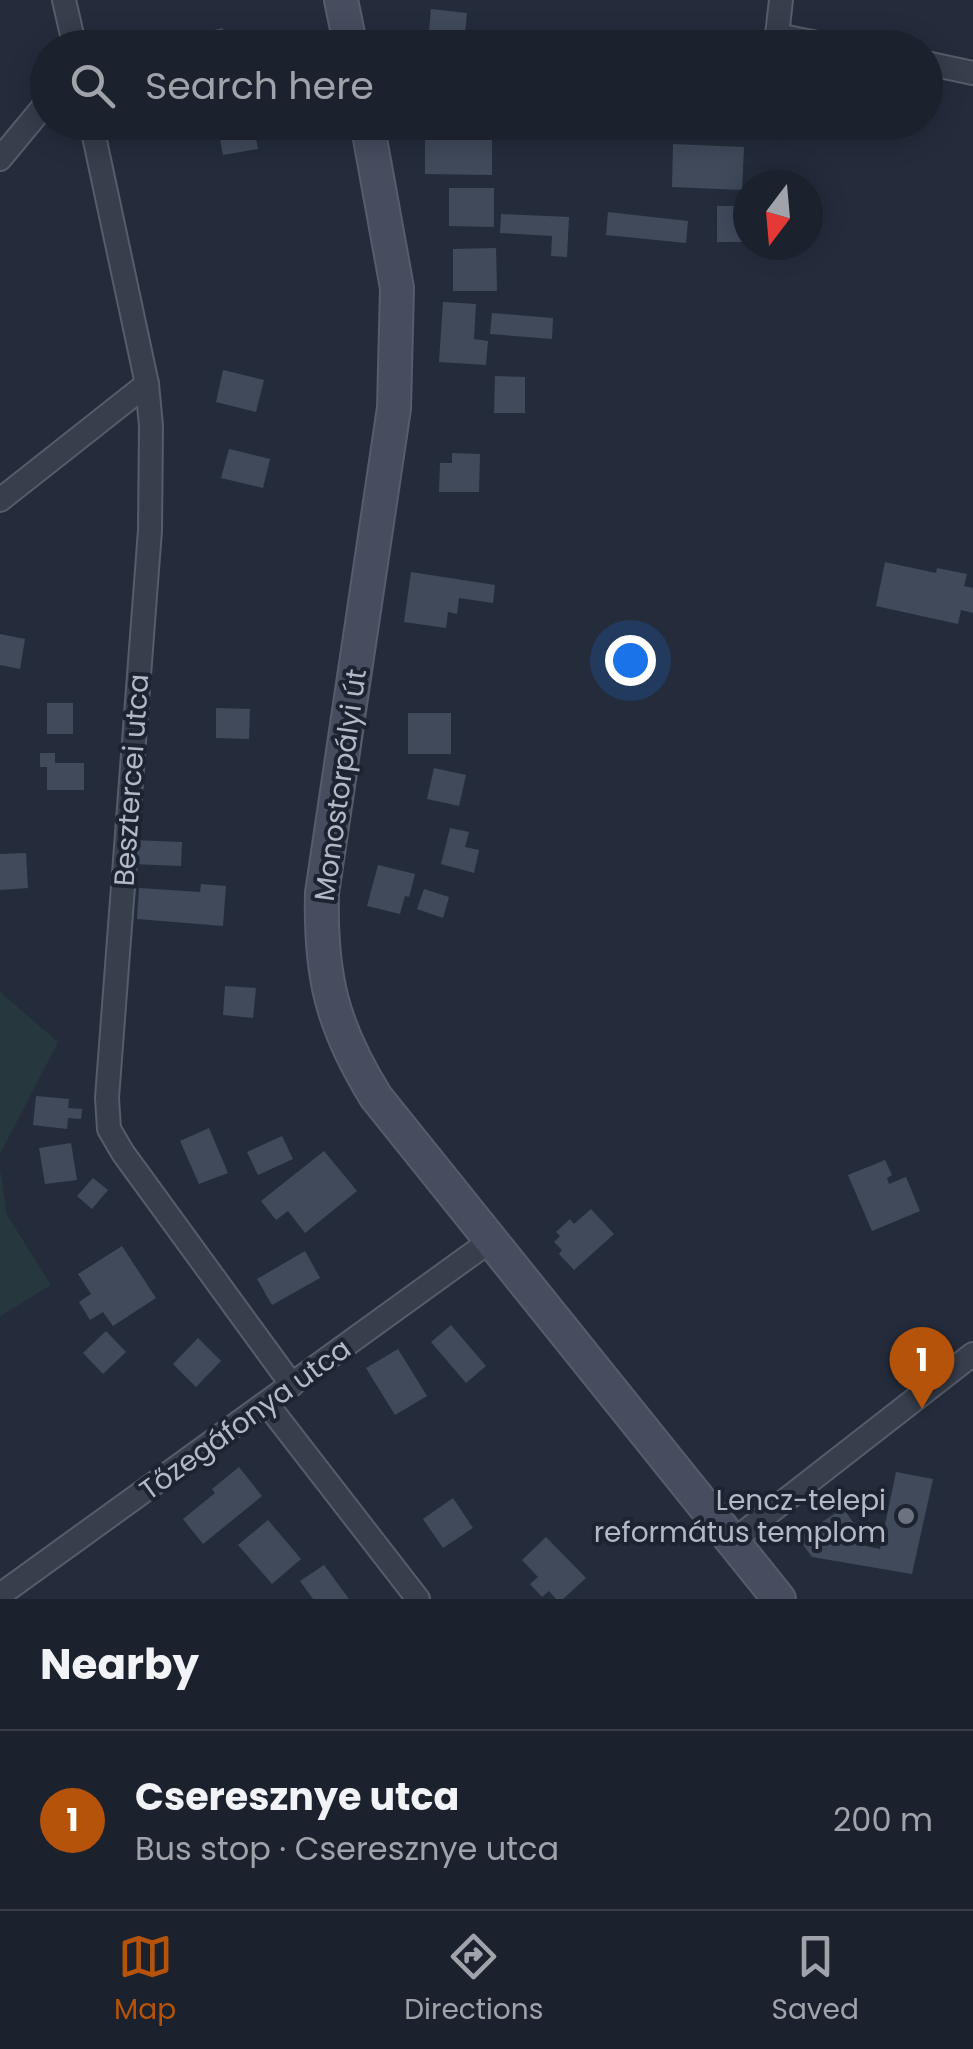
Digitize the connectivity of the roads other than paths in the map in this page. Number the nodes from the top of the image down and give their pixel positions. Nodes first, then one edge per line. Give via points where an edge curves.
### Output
1 (64, 0) edge
2 (342, 0) edge
3 (781, 0) edge
4 (70, 30) edge
5 (348, 30) edge
6 (778, 30) edge
7 (943, 67) edge
8 (973, 72) edge
9 (30, 123) edge
10 (95, 140) edge
11 (370, 140) edge
12 (0, 159) edge
13 (147, 384) junction
14 (0, 500) edge
15 (490, 1241) junction
16 (973, 1354) edge
17 (292, 1385) junction
18 (267, 1404) junction
19 (733, 1541) junction
20 (0, 1595) edge
21 (418, 1599) edge
22 (780, 1599) edge

1 - 4 street
2 - 5 street
3 - 6 street
7 - 8 street
9 - 12 street
10 - 13 street, Besztercei utca
11 - 15 street, Monostorpályi út via 397,288 397,358 322,892 326,982 355,1064
13 - 14 street
13 - 17 street, Besztercei utca via 150,530 110,1128
15 - 17 street, Tőzegáfonya utca
15 - 19 street, Monostorpályi út
16 - 19 street
17 - 18 street, Tőzegáfonya utca
18 - 20 street, Tőzegáfonya utca
18 - 21 street
19 - 22 street, Monostorpályi út

